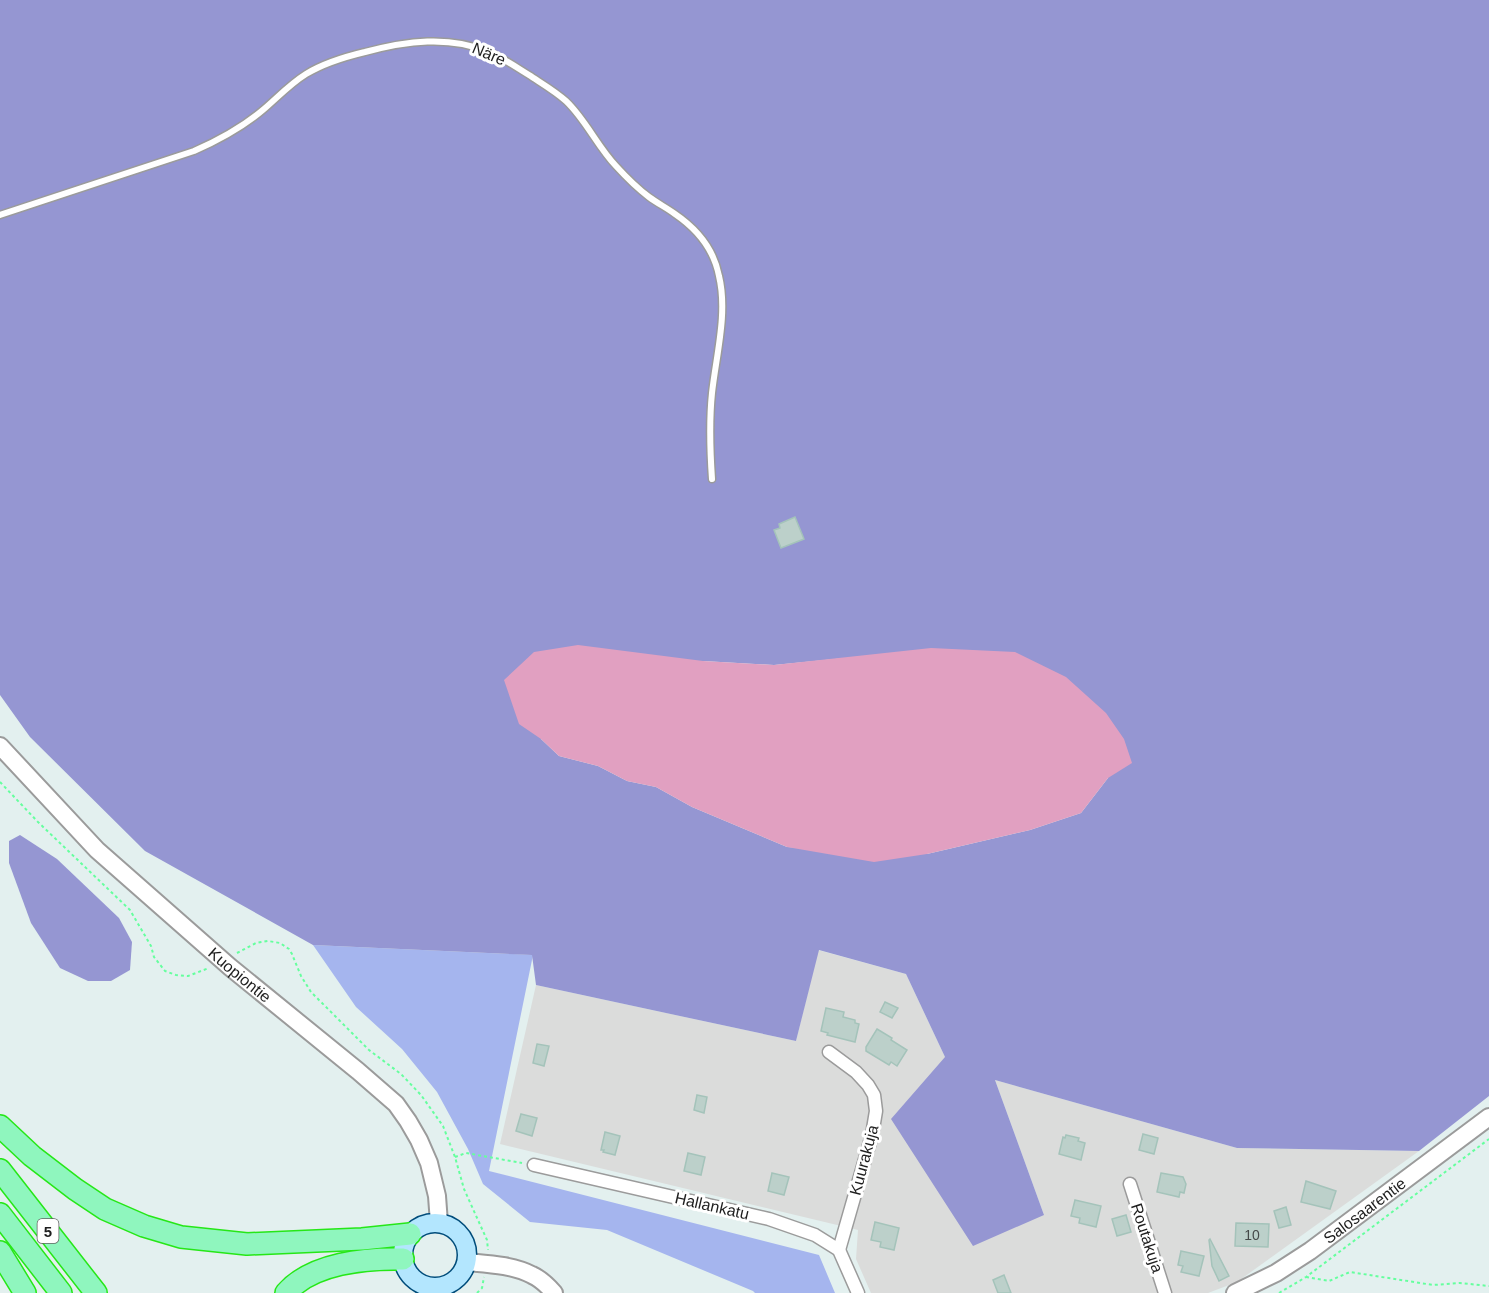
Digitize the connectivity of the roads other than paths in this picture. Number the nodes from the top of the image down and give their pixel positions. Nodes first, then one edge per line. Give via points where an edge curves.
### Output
1 (0, 215) edge
2 (712, 479) dead end
3 (0, 746) edge
4 (829, 1052) dead end
5 (1489, 1117) edge
6 (0, 1126) edge
7 (534, 1166) road end
8 (0, 1170) edge
9 (1130, 1184) dead end
10 (0, 1214) edge
11 (438, 1223) junction
12 (410, 1234) junction
13 (838, 1250) junction
14 (0, 1252) edge
15 (403, 1259) junction
16 (467, 1262) junction
17 (436, 1290) edge
18 (25, 1293) edge
19 (62, 1293) edge
20 (96, 1293) edge
21 (286, 1293) edge
22 (554, 1293) edge
23 (858, 1293) edge
24 (1165, 1293) edge
25 (1235, 1293) edge

1 - 2 lane, Näre via 213,143 249,121 291,84 333,60 383,46 427,41 459,43 490,52 566,101 625,176 695,230 708,249 720,279 721,299 720,345 711,412
3 - 11 street, Kuopiontie via 97,850 230,967 396,1104 429,1163
4 - 13 street, Kuurakuja via 868,1085 876,1111
5 - 25 street, Salosaarentie via 1310,1251
6 - 12 highway via 32,1156 105,1209 182,1237 248,1244
7 - 13 street, Hallankatu via 770,1219 815,1235
8 - 20 highway, 5
9 - 24 street, Routakuja
10 - 19 highway, 5
11 - 12 main road via 420,1226
11 - 16 main road via 452,1227 462,1236
12 - 15 main road
13 - 23 street
14 - 18 highway
15 - 17 main road via 414,1279
15 - 21 highway via 344,1263 316,1272
16 - 17 main road via 453,1282
16 - 22 street via 519,1270

